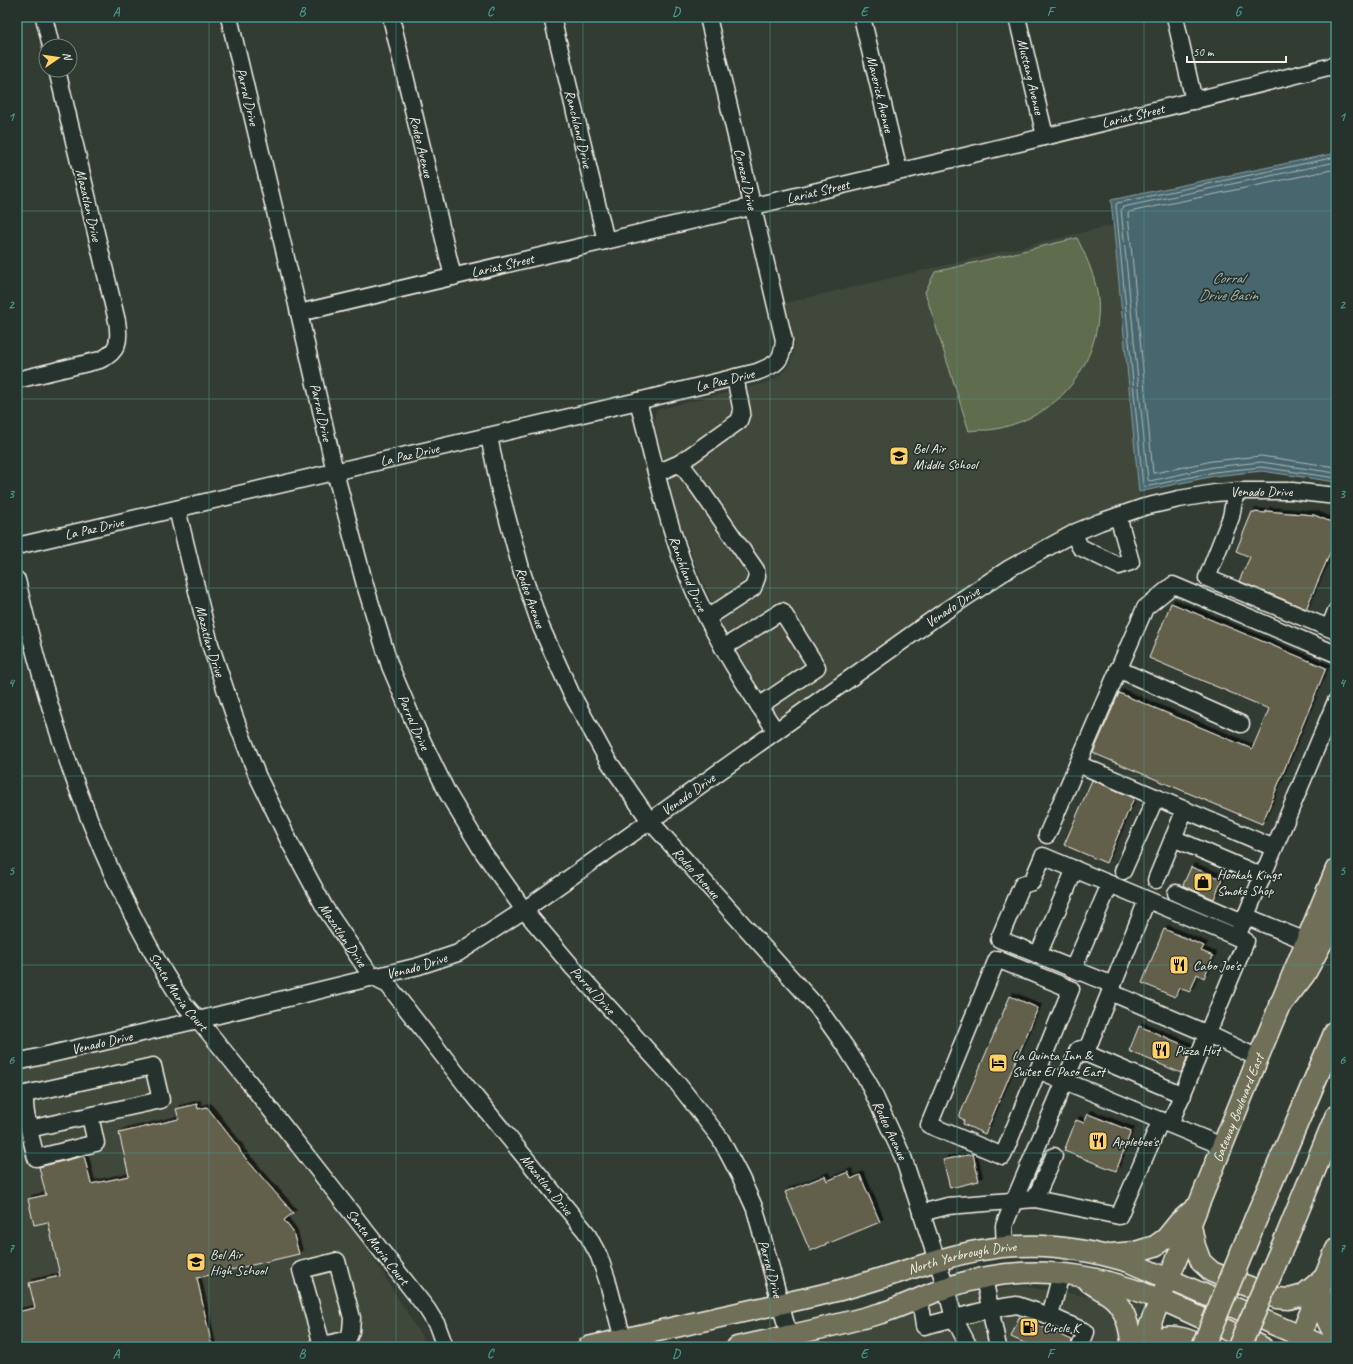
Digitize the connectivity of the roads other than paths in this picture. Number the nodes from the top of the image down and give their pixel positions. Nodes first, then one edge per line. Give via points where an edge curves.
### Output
1 (44, 17) edge
2 (229, 17) edge
3 (391, 17) edge
4 (552, 17) edge
5 (708, 17) edge
6 (862, 17) edge
7 (1017, 17) edge
8 (1175, 17) edge
9 (49, 38) edge
10 (1336, 64) edge
11 (59, 78) edge
12 (1194, 101) junction
13 (1045, 136) junction
14 (899, 171) junction
15 (753, 207) junction
16 (606, 241) junction
17 (453, 277) junction
18 (299, 313) junction
19 (784, 340) joint
20 (735, 377) junction
21 (17, 380) edge
22 (638, 401) junction
23 (489, 436) junction
24 (680, 463) junction
25 (335, 472) junction
26 (657, 473) junction
27 (1236, 491) junction
28 (1336, 496) edge
29 (177, 509) junction
30 (1118, 516) junction
31 (1074, 534) junction
32 (17, 546) edge
33 (17, 580) edge
34 (1336, 611) edge
35 (707, 618) junction
36 (1332, 629) edge
37 (723, 648) junction
38 (1336, 654) edge
39 (1118, 669) junction
40 (1336, 700) edge
41 (759, 706) junction
42 (1241, 724) dead end
43 (776, 731) junction
44 (1078, 764) junction
45 (1156, 797) junction
46 (1185, 809) junction
47 (650, 821) junction
48 (1048, 835) dead end
49 (1173, 838) junction
50 (1274, 848) junction
51 (1336, 869) edge
52 (1075, 870) junction
53 (1123, 871) dead end
54 (1262, 876) junction
55 (1156, 880) dead end
56 (1110, 884) junction
57 (1176, 893) dead end
58 (1147, 900) junction
59 (524, 910) junction
60 (1336, 915) edge
61 (1244, 919) junction
62 (1236, 937) junction
63 (1306, 941) junction
64 (1038, 955) junction
65 (1073, 969) junction
66 (372, 977) junction
67 (1111, 989) junction
68 (1280, 1005) junction
69 (198, 1020) junction
70 (1336, 1031) edge
71 (1208, 1034) junction
72 (1078, 1050) junction
73 (1258, 1058) junction
74 (17, 1062) edge
75 (1038, 1070) junction
76 (1065, 1081) junction
77 (1182, 1095) junction
78 (90, 1116) junction
79 (1336, 1117) edge
80 (1165, 1122) junction
81 (29, 1129) junction
82 (1222, 1146) junction
83 (1054, 1156) dead end
84 (1035, 1199) junction
85 (1014, 1201) junction
86 (1198, 1206) junction
87 (921, 1213) junction
88 (1191, 1225) junction
89 (1005, 1246) junction
90 (1336, 1249) edge
91 (1104, 1254) junction
92 (937, 1260) junction
93 (1061, 1274) junction
94 (1081, 1276) junction
95 (984, 1278) junction
96 (1169, 1278) junction
97 (1322, 1282) junction
98 (946, 1288) junction
99 (1160, 1299) junction
100 (918, 1300) junction
101 (781, 1303) junction
102 (990, 1309) junction
103 (1050, 1316) junction
104 (954, 1318) junction
105 (1336, 1336) edge
106 (790, 1341) edge
107 (1298, 1342) edge
108 (624, 1343) edge
109 (319, 1346) edge
110 (446, 1347) edge
111 (588, 1347) edge
112 (736, 1347) edge
113 (969, 1347) edge
114 (998, 1347) edge
115 (1080, 1347) edge
116 (1132, 1347) edge
117 (1141, 1347) edge
118 (1146, 1347) edge
119 (1205, 1347) edge
120 (1240, 1347) edge
121 (1262, 1347) edge
122 (1326, 1347) edge

1 - 9 street
2 - 18 street, Parral Drive
3 - 17 street, Rodeo Avenue
4 - 16 street, Ranchland Drive
5 - 15 street, Corozal Drive
6 - 14 street, Maverick Avenue
7 - 13 street, Mustang Avenue
8 - 12 street
10 - 12 street, Lariat Street
11 - 21 street, Mazatlan Drive via 119,334 114,350 100,360
12 - 13 street, Lariat Street
13 - 14 street, Lariat Street
14 - 15 street, Lariat Street
15 - 16 street, Lariat Street
15 - 19 street, Corozal Drive
16 - 17 street, Lariat Street
17 - 18 street, Lariat Street
18 - 25 street, Parral Drive
19 - 20 street, La Paz Drive via 781,357 774,364
20 - 22 street, La Paz Drive
20 - 24 street via 742,412 739,421
22 - 23 street, La Paz Drive
22 - 26 street, Ranchland Drive
23 - 25 street, La Paz Drive
23 - 47 street, Rodeo Avenue via 499,486 522,572 541,627 571,693 607,759
24 - 26 street
24 - 35 street via 756,570 757,578 753,588
25 - 29 street, La Paz Drive
25 - 59 street, Parral Drive via 390,666 419,734 448,794 483,852
26 - 35 street, Ranchland Drive via 679,550
27 - 28 street, Venado Drive via 1292,490
27 - 30 street, Venado Drive via 1179,499
27 - 36 street via 1231,517 1207,578
29 - 32 street, La Paz Drive
29 - 66 street, Mazatlan Drive via 210,644 257,775 325,908
30 - 31 street, Venado Drive
30 - 31 street via 1131,562 1119,566 1080,547
31 - 43 street, Venado Drive via 1010,568 939,615
33 - 69 street, Santa Maria Court via 52,712 71,771 99,843 131,913 155,957 180,998
34 - 36 street
35 - 37 street, Ranchland Drive
37 - 41 street, Ranchland Drive
37 - 41 street via 782,611 809,654 816,667
38 - 39 street via 1173,585 1145,608
39 - 42 street
39 - 44 street
40 - 50 street
41 - 43 street, Ranchland Drive
43 - 47 street, Venado Drive
44 - 45 street
44 - 48 street
45 - 46 street
45 - 53 street
46 - 49 street
46 - 50 street
47 - 59 street, Venado Drive
47 - 87 street, Rodeo Avenue via 818,1008 847,1049 868,1082 888,1123 903,1157
49 - 54 street
49 - 55 street
50 - 54 street
51 - 63 main road, Gateway Boulevard East
52 - 56 street
52 - 64 street
52 - 64 street via 1043,856 1032,882 1022,884 999,939
54 - 61 street
56 - 58 street
56 - 65 street
57 - 61 street
58 - 62 street
58 - 67 street
59 - 66 street, Venado Drive via 458,954
59 - 101 street, Parral Drive via 678,1084 720,1138 755,1209
60 - 68 highway via 1304,974
61 - 62 street
61 - 63 street
62 - 71 street via 1246,942
63 - 68 main road, Gateway Boulevard East
64 - 65 street
65 - 67 street
66 - 69 street, Venado Drive
66 - 108 street, Mazatlan Drive via 388,985 586,1232 599,1256 607,1279
67 - 71 street
67 - 72 street via 1088,1047
68 - 73 main road, Gateway Boulevard East
69 - 74 street, Venado Drive
69 - 110 street, Santa Maria Court via 427,1309
70 - 119 highway, bridge via 1256,1218
71 - 73 street
71 - 77 street
72 - 76 street
72 - 77 street
73 - 82 main road, Gateway Boulevard East
75 - 75 street via 1071,989 997,959 929,1125 1003,1156
75 - 76 street
76 - 80 street
76 - 85 street
77 - 80 street
78 - 81 street
78 - 81 street via 96,1143 36,1158
78 - 81 street via 161,1100 153,1066 25,1094 24,1108
79 - 120 highway, bridge
80 - 82 street
80 - 84 street via 1119,1216
82 - 86 main road, Gateway Boulevard East
83 - 84 street
84 - 85 street
85 - 87 street via 948,1206
85 - 89 street via 1004,1226
86 - 88 main road, Gateway Boulevard East
86 - 91 main road via 1155,1246 1134,1252
87 - 92 street, Rodeo Avenue
88 - 96 main road, Gateway Boulevard East
88 - 97 main road via 1201,1262 1212,1272 1277,1298 1289,1299 1303,1295
89 - 91 main road, North Yarbrough Drive via 1055,1246
89 - 92 main road, North Yarbrough Drive
90 - 97 main road
91 - 96 main road, North Yarbrough Drive
92 - 98 street, Rodeo Avenue
92 - 101 main road, North Yarbrough Drive via 844,1290
93 - 94 main road, North Yarbrough Drive
93 - 95 main road, North Yarbrough Drive via 1022,1273
93 - 103 street
94 - 99 main road, North Yarbrough Drive via 1130,1288
94 - 116 main road via 1115,1300 1124,1313
95 - 98 main road, North Yarbrough Drive
95 - 102 street
96 - 99 main road, Gateway Boulevard East
96 - 107 main road, North Yarbrough Drive
97 - 105 main road via 1323,1312
97 - 107 main road
98 - 100 main road, North Yarbrough Drive
98 - 104 street, Rodeo Avenue
99 - 117 main road, Gateway Boulevard East
99 - 121 main road, North Yarbrough Drive
100 - 104 street via 924,1326
100 - 106 main road, North Yarbrough Drive
101 - 106 street, Parral Drive
101 - 108 main road, North Yarbrough Drive
102 - 103 street via 1017,1305
102 - 104 street
102 - 114 street
103 - 115 street via 1086,1332
104 - 113 street, Rodeo Avenue
106 - 112 main road, North Yarbrough Drive
107 - 122 main road, North Yarbrough Drive
108 - 111 main road, North Yarbrough Drive
109 - 109 street via 348,1339 351,1330 352,1318 337,1261 301,1270
118 - 119 main road via 1158,1338 1169,1337 1187,1338

